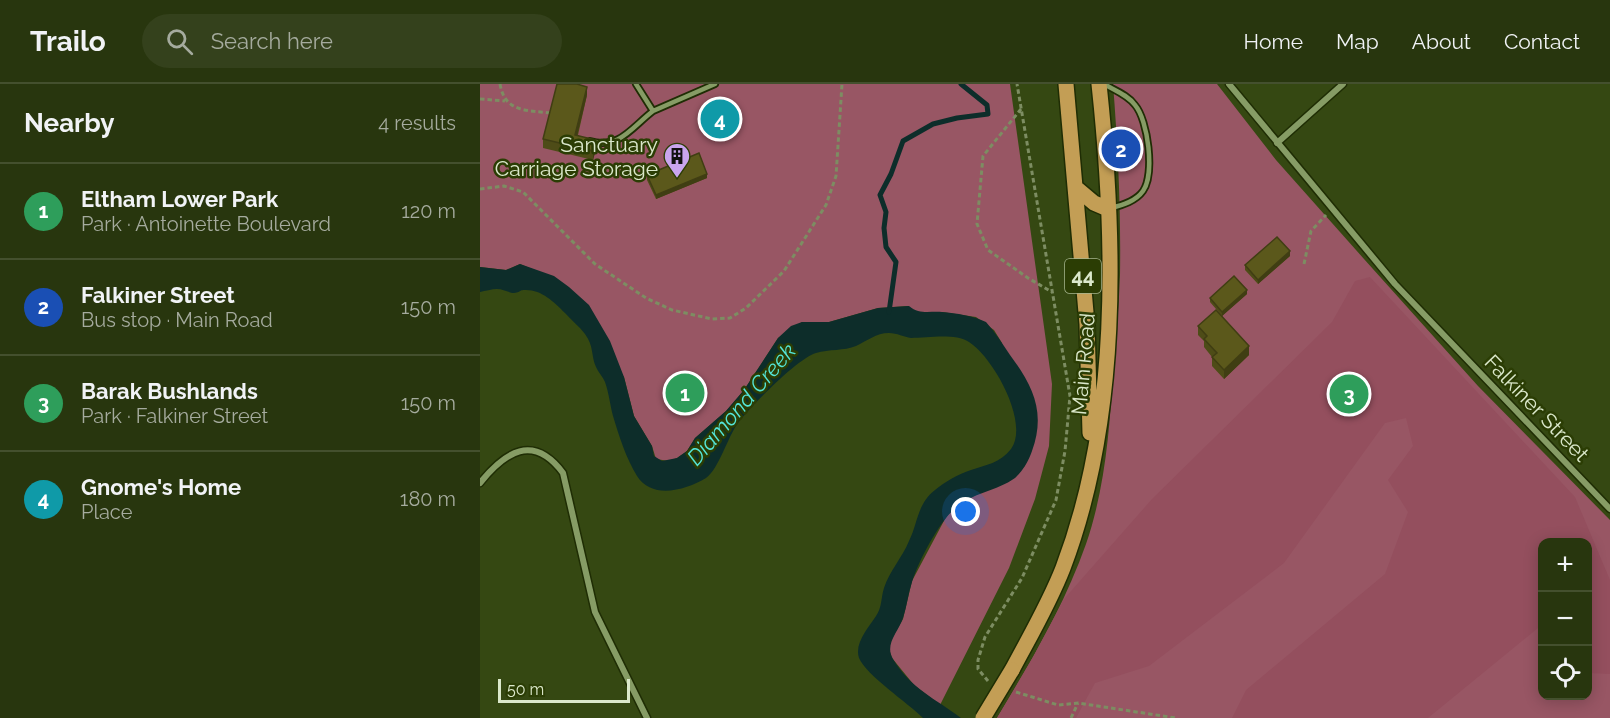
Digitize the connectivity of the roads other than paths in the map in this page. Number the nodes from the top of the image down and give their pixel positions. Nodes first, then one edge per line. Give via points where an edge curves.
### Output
1 (636, 84) edge
2 (715, 84) edge
3 (1066, 84) edge
4 (1102, 84) edge
5 (1229, 84) edge
6 (1343, 84) edge
7 (653, 111) junction
8 (585, 139) edge
9 (1277, 142) junction
10 (1076, 187) junction
11 (1108, 209) junction
12 (1092, 469) junction
13 (480, 483) edge
14 (1610, 509) edge
15 (648, 718) edge
16 (983, 718) edge

1 - 7 lane
2 - 7 lane
3 - 10 main road, Main Road / 44
4 - 11 main road, Main Road / 44
4 - 11 lane via 1135,104 1147,140 1149,168 1145,189 1139,196
5 - 9 street, Falkiner Street
6 - 9 street
7 - 8 lane via 613,144
9 - 14 street, Falkiner Street via 1395,284
10 - 11 main road
10 - 12 main road, Main Road / 44 via 1087,324
11 - 12 main road, Main Road / 44 via 1110,318 1106,381
12 - 16 main road, Main Road / 44, bridge via 1062,570 1038,622
13 - 15 street via 499,461 517,452 527,451 556,463 563,473 595,612

